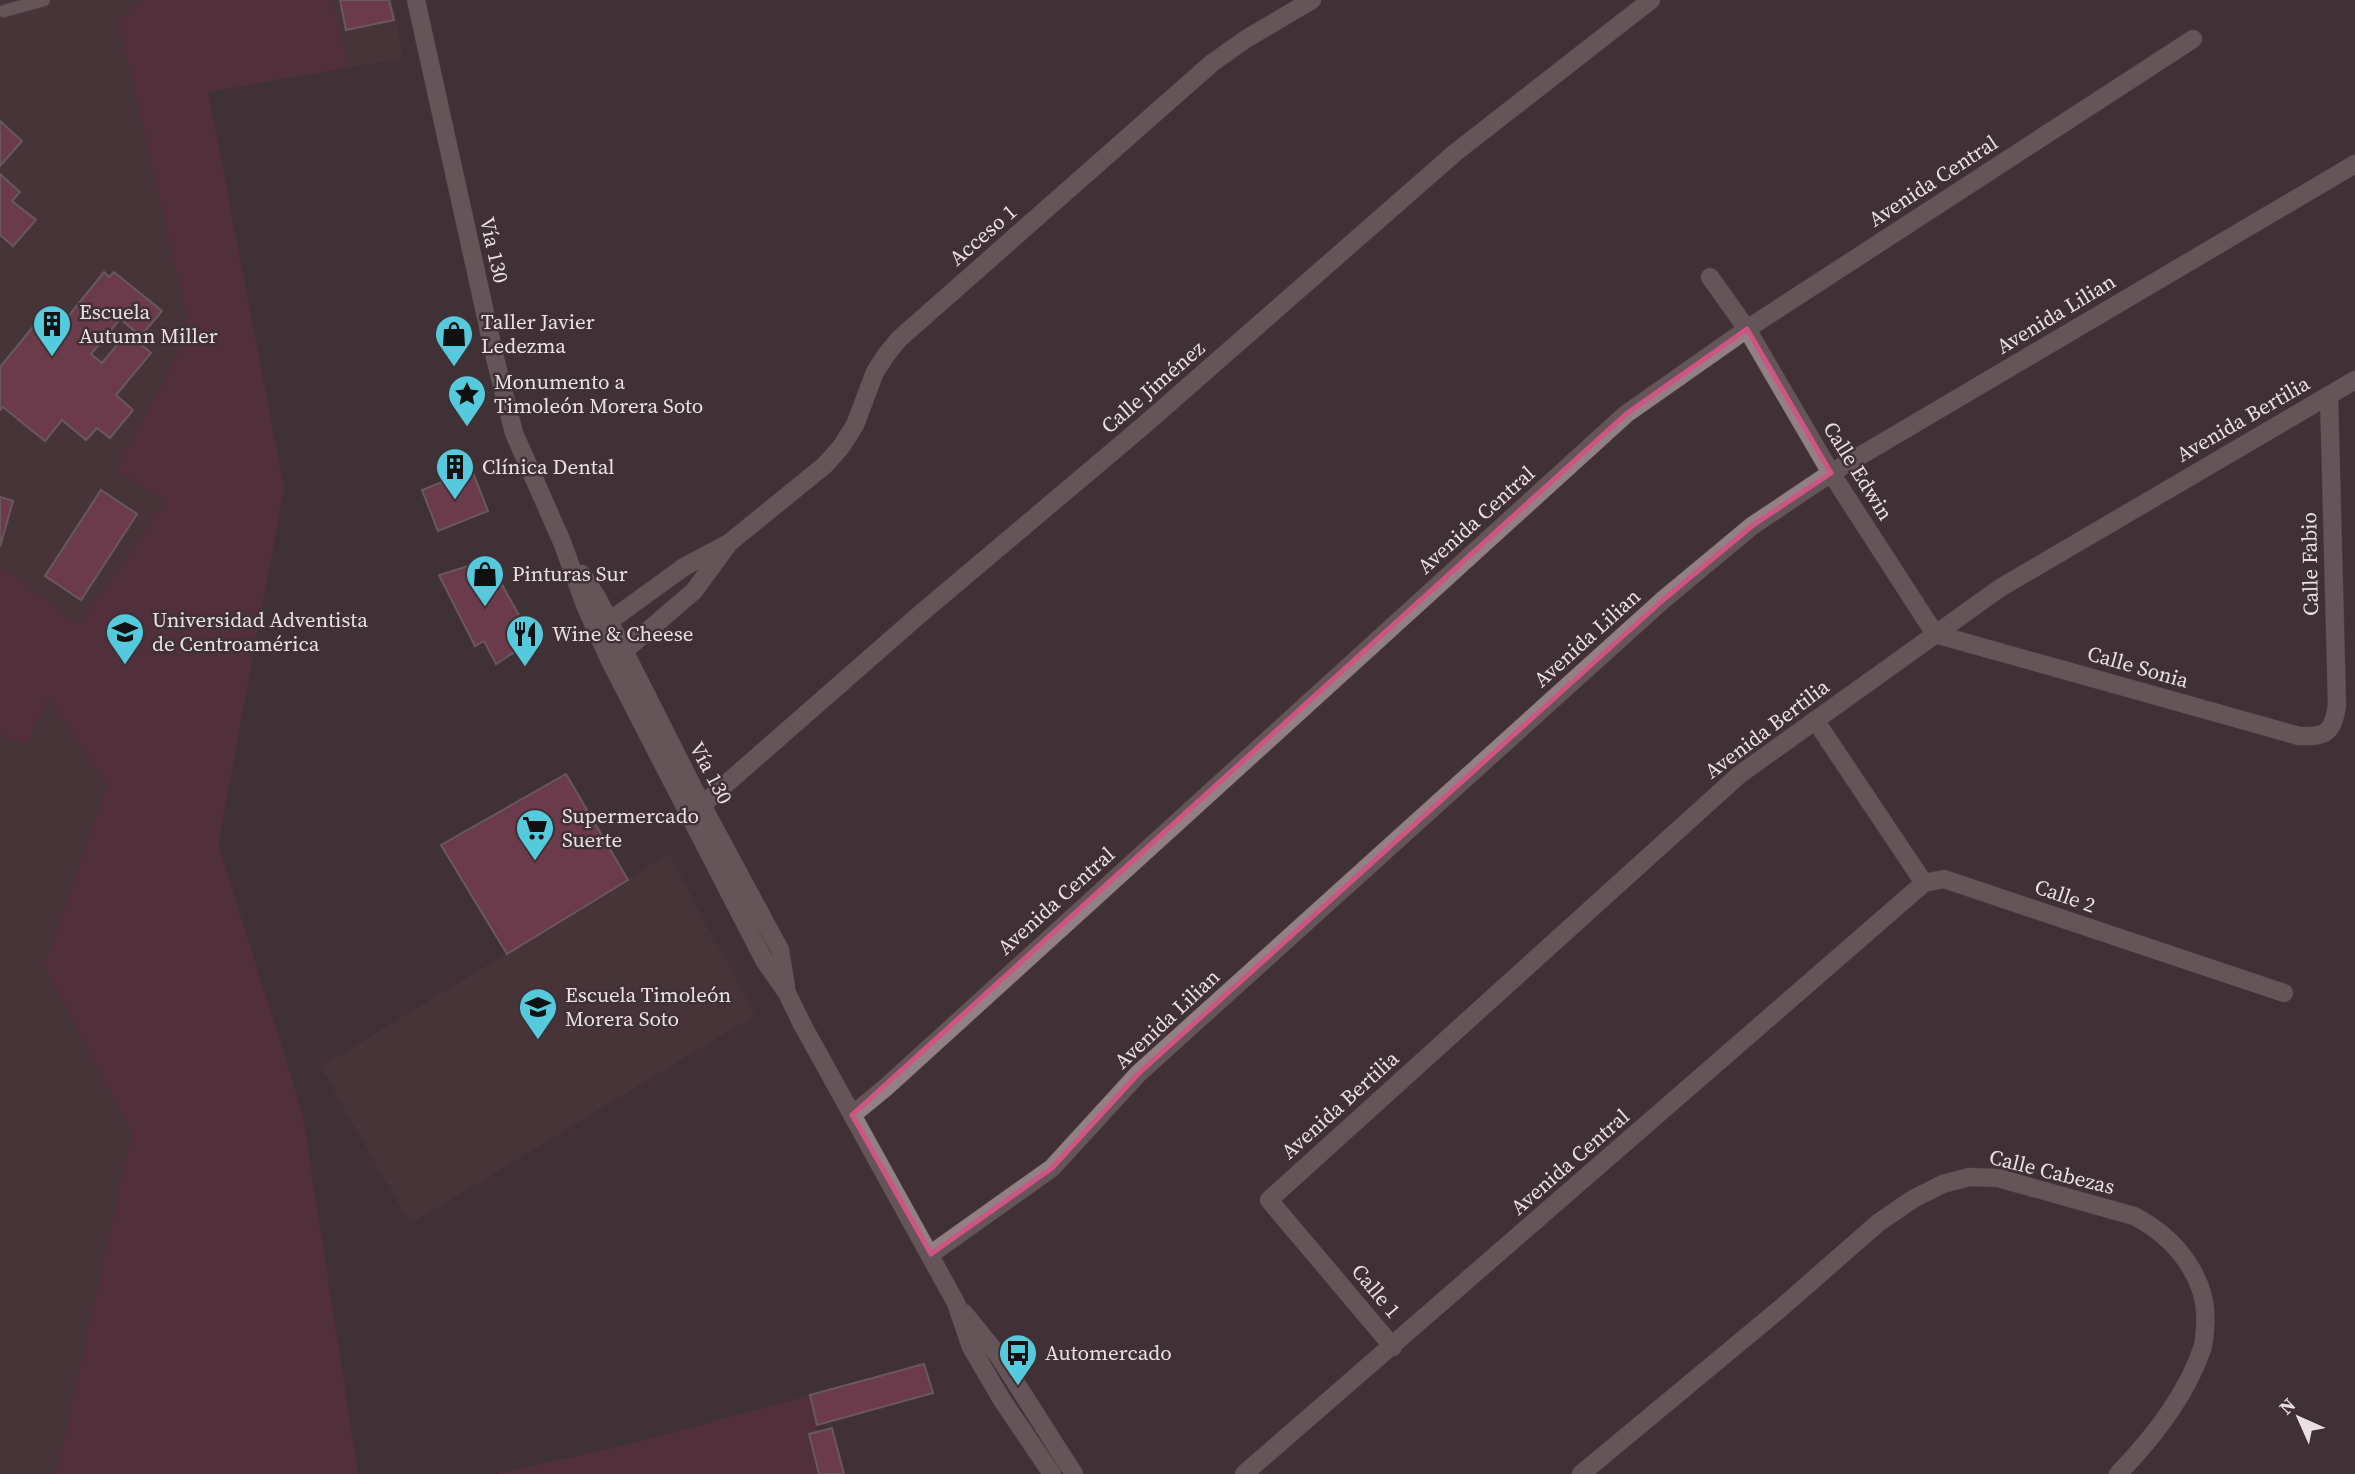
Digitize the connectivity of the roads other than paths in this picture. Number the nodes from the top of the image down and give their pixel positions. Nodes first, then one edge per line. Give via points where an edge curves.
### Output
1 (17, 0) edge
2 (44, 0) edge
3 (416, 0) edge
4 (1312, 0) edge
5 (1651, 0) edge
6 (2, 11) edge
7 (2193, 39) dead end
8 (2355, 164) edge
9 (1710, 277) dead end
10 (1748, 330) junction
11 (2355, 380) edge
12 (2329, 395) junction
13 (1831, 473) junction
14 (562, 542) junction
15 (729, 543) junction
16 (608, 622) junction
17 (1935, 634) junction
18 (624, 652) junction
19 (1815, 720) junction
20 (2329, 731) joint
21 (695, 810) junction
22 (1924, 883) junction
23 (2284, 993) dead end
24 (852, 1115) junction
25 (1269, 1200) joint
26 (931, 1254) junction
27 (956, 1303) junction
28 (1393, 1347) junction
29 (1052, 1474) edge
30 (1074, 1474) edge
31 (1244, 1474) edge
32 (1581, 1474) edge
33 (2118, 1474) edge

1 - 6 lane
2 - 6 lane
3 - 14 street, Vía 130 via 514,433
4 - 15 street, Acceso 1 via 1212,63 899,339 875,372 855,425 841,447
5 - 21 street, Calle Jiménez via 1456,152
7 - 10 street, Avenida Central
8 - 13 street, Avenida Lilian
9 - 10 street
10 - 13 street, Calle Edwin
10 - 24 street, Avenida Central via 1626,414
11 - 12 street, Avenida Bertilia
12 - 17 street, Avenida Bertilia via 2000,588
12 - 20 street, Calle Fabio via 2337,705
13 - 17 street, Calle Edwin
13 - 26 street, Avenida Lilian via 1752,526 1663,600 1139,1074 1052,1168
14 - 16 street, Vía 130
14 - 21 street, Vía 130 via 610,661
15 - 16 street, Acceso 1 via 684,567
15 - 18 street, Acceso 1 via 694,591
16 - 18 street, Vía 130
17 - 19 street, Avenida Bertilia
17 - 20 street, Calle Sonia via 2299,736 2316,737
18 - 21 street, Vía 130
19 - 22 street
19 - 25 street, Avenida Bertilia via 1739,775
21 - 24 street, Vía 130 via 779,950 787,993
22 - 23 street, Calle 2 via 1944,879
22 - 28 street, Avenida Central
24 - 26 street, Vía 130
25 - 28 street, Calle 1
26 - 27 street, Vía 130
27 - 29 street, Vía 130 via 971,1347
27 - 30 street, Vía 130 via 998,1355
28 - 31 street, Avenida Central
32 - 33 street, Calle Cabezas via 1878,1223 1913,1199 1969,1177 1998,1178 2134,1216 2169,1240 2201,1286 2206,1317 2203,1347 2168,1413

